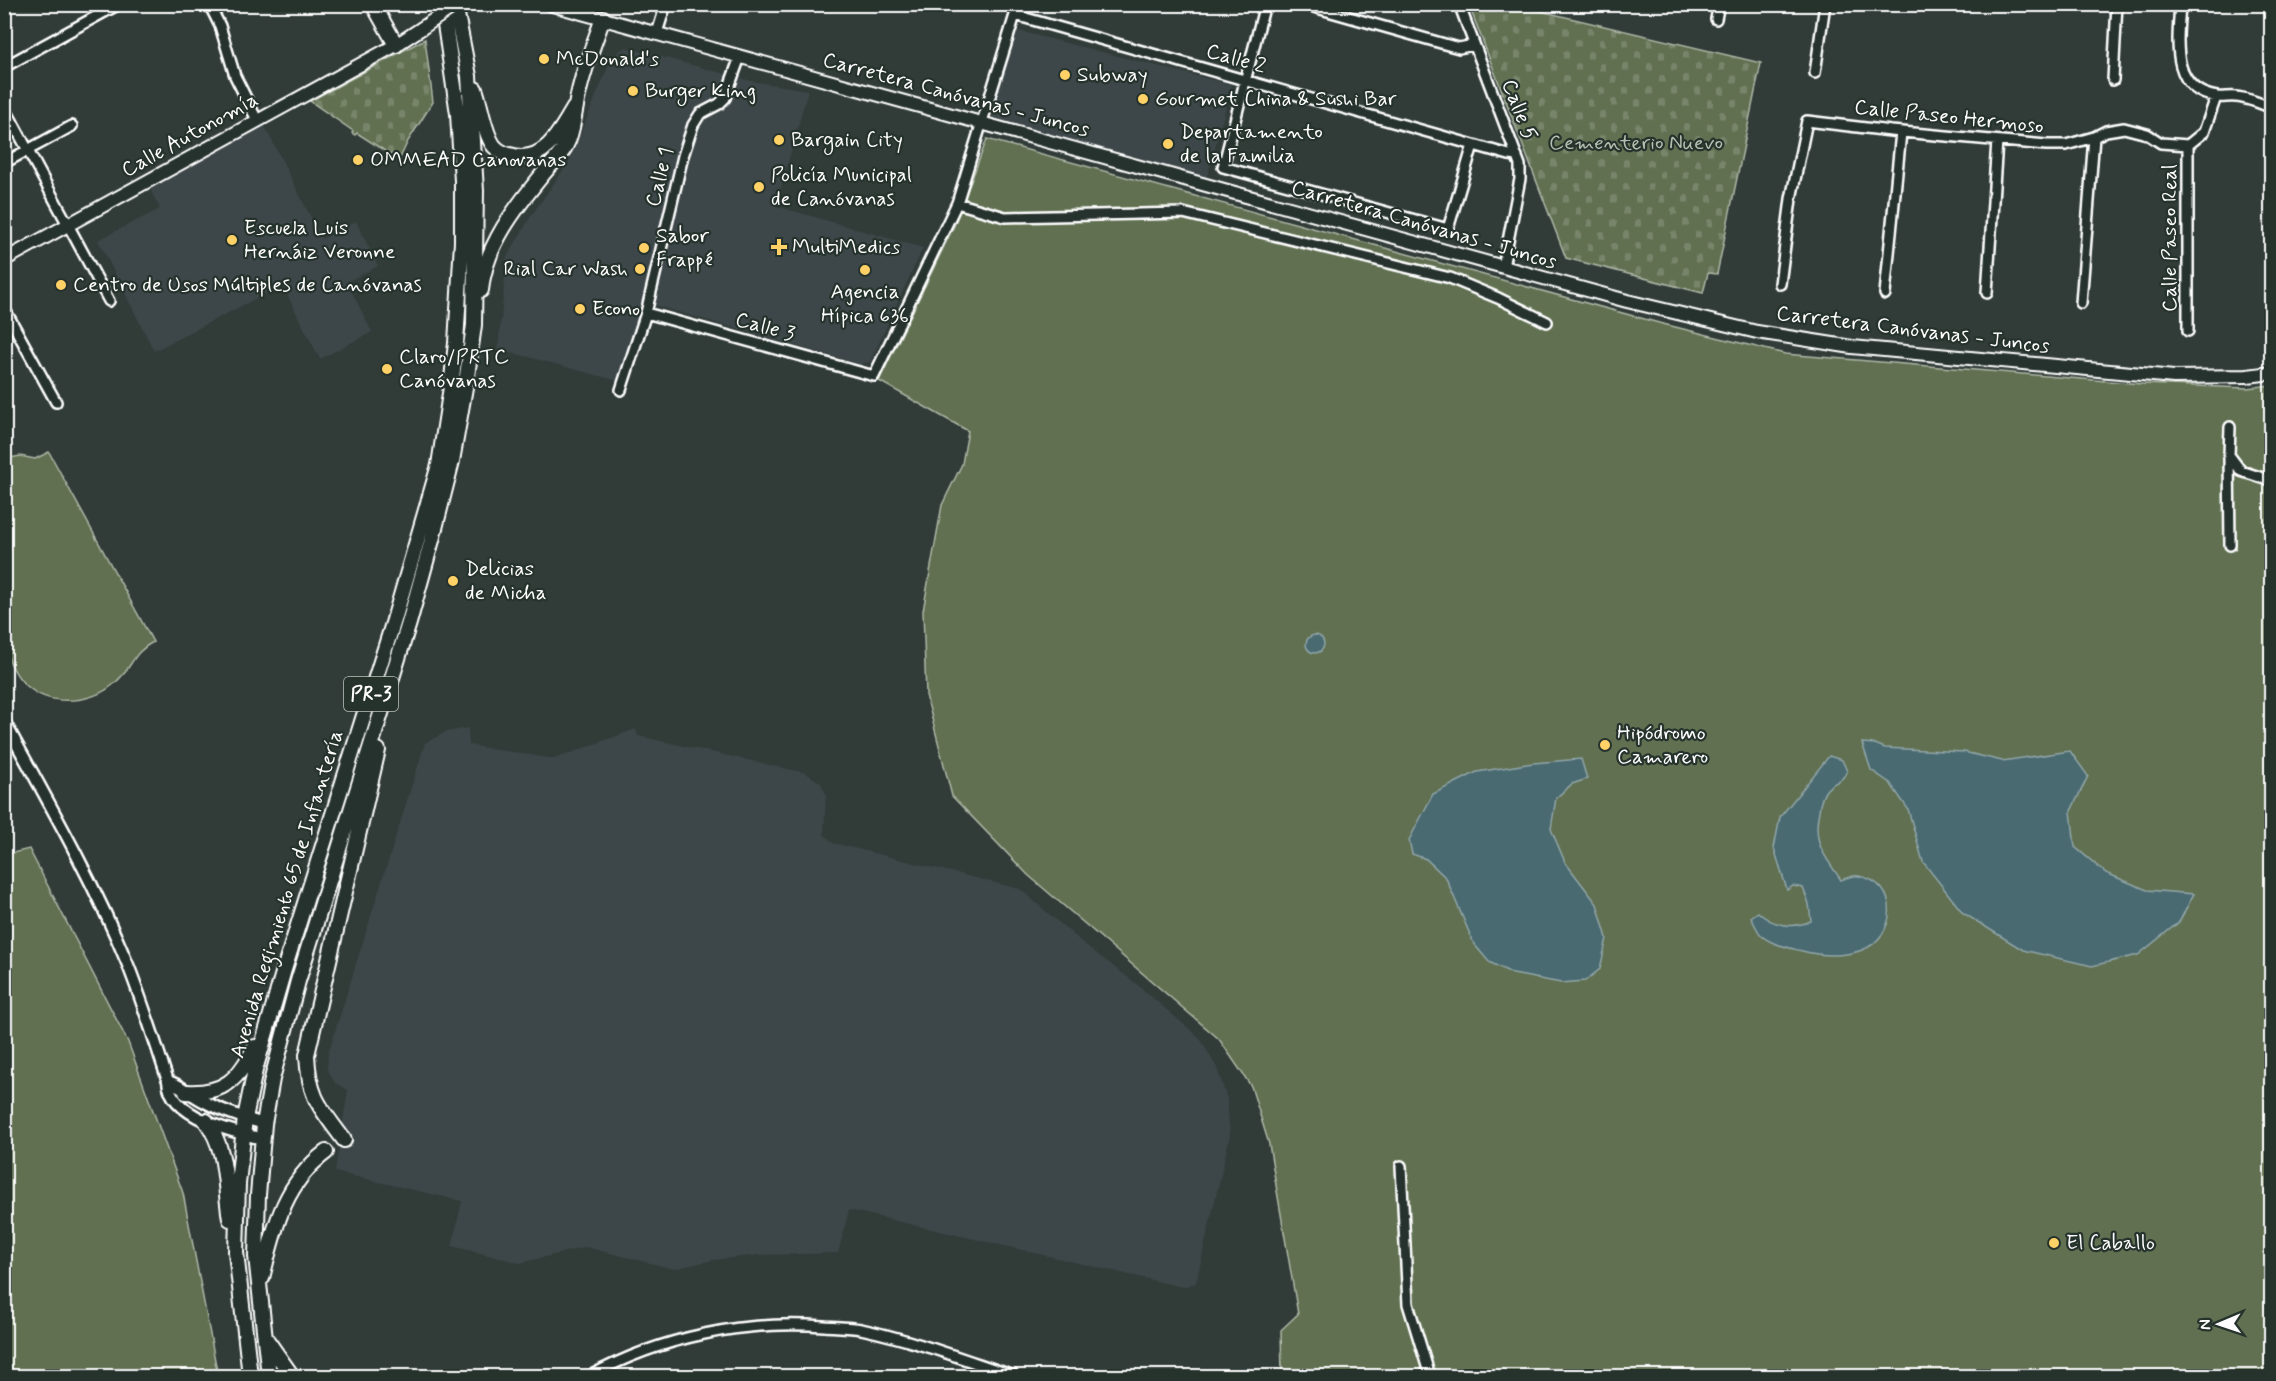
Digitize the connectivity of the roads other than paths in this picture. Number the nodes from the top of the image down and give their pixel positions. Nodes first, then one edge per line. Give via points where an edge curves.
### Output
1 (119, 4) edge
2 (210, 4) edge
3 (373, 4) edge
4 (442, 4) edge
5 (456, 4) edge
6 (549, 4) edge
7 (666, 4) edge
8 (1022, 4) edge
9 (1265, 4) edge
10 (1303, 4) edge
11 (1459, 4) edge
12 (1719, 4) edge
13 (1825, 4) edge
14 (2117, 4) edge
15 (2180, 4) edge
16 (1015, 15) junction
17 (603, 18) junction
18 (1716, 19) dead end
19 (657, 33) junction
20 (396, 45) junction
21 (1474, 45) junction
22 (740, 57) junction
23 (4, 67) edge
24 (1815, 73) dead end
25 (469, 76) junction
26 (1244, 80) junction
27 (2113, 80) dead end
28 (2216, 97) junction
29 (4, 106) edge
30 (575, 106) junction
31 (2271, 108) edge
32 (257, 120) junction
33 (982, 122) junction
34 (72, 126) dead end
35 (1900, 132) junction
36 (2094, 137) junction
37 (1997, 141) junction
38 (1473, 145) junction
39 (2188, 145) junction
40 (29, 150) junction
41 (1517, 156) junction
42 (4, 163) edge
43 (957, 203) junction
44 (69, 225) junction
45 (4, 260) edge
46 (1503, 267) junction
47 (1780, 284) dead end
48 (1987, 293) dead end
49 (1886, 294) dead end
50 (109, 301) dead end
51 (2081, 303) dead end
52 (4, 308) edge
53 (646, 313) junction
54 (1547, 322) dead end
55 (474, 325) junction
56 (2188, 331) dead end
57 (2271, 373) edge
58 (621, 390) dead end
59 (56, 402) dead end
60 (2230, 427) dead end
61 (2229, 455) junction
62 (2271, 481) edge
63 (2230, 545) dead end
64 (389, 688) junction
65 (4, 721) edge
66 (272, 1013) junction
67 (168, 1081) junction
68 (186, 1092) junction
69 (245, 1118) junction
70 (206, 1121) junction
71 (264, 1124) junction
72 (242, 1134) junction
73 (263, 1139) junction
74 (344, 1140) dead end
75 (326, 1152) dead end
76 (1401, 1166) dead end
77 (236, 1252) junction
78 (259, 1289) junction
79 (263, 1335) junction
80 (250, 1377) edge
81 (269, 1377) edge
82 (292, 1377) edge
83 (590, 1377) edge
84 (1014, 1377) edge
85 (1430, 1377) edge

1 - 23 street
2 - 32 street via 235,76
3 - 20 main road
4 - 66 main road, Avenida Regimiento 65 de Infantería / PR-3 via 458,114 462,221 456,343 439,465
5 - 20 main road, bridge
5 - 25 main road, Avenida Regimiento 65 de Infantería / PR-3
6 - 17 main road, Carretera Canóvanas - Juncos
7 - 19 street
8 - 16 street
9 - 26 street
10 - 21 street via 1460,48
11 - 21 street, Calle 5
12 - 18 street
13 - 24 street
14 - 27 street
15 - 28 street via 2177,49 2181,70 2194,88
16 - 26 street, Calle 2
16 - 33 street
17 - 19 main road, Carretera Canóvanas - Juncos
17 - 30 main road
19 - 22 main road, Carretera Canóvanas - Juncos
20 - 32 main road, Calle Autonomía
21 - 41 street, Calle 5
22 - 33 main road, Carretera Canóvanas - Juncos
22 - 53 street, Calle 1 via 725,98 700,114 693,125
25 - 30 main road via 490,138 505,154 530,158 541,151 557,136
25 - 55 main road, Avenida Regimiento 65 de Infantería / PR-3 via 476,192
26 - 38 street, Calle 2
26 - 38 street via 1223,167 1244,174 1449,229
28 - 31 street via 2238,97
28 - 39 street via 2204,132
29 - 40 street
30 - 55 main road via 574,128 564,149 528,191 498,236 486,267 480,311
32 - 44 main road, Calle Autonomía
33 - 43 street
33 - 46 main road, Carretera Canóvanas - Juncos
34 - 40 street
35 - 37 street, Calle Paseo Hermoso
35 - 47 street, Calle Paseo Hermoso via 1807,121 1791,199
35 - 49 street
36 - 37 street, Calle Paseo Hermoso via 2066,145
36 - 39 street, Calle Paseo Hermoso via 2124,128 2147,134 2161,143
36 - 51 street
37 - 48 street
38 - 41 street, Calle 2
39 - 56 street, Calle Paseo Real
40 - 42 street
40 - 44 street
41 - 46 street, Calle 5 via 1520,179
43 - 53 street, Calle 3 via 874,376
43 - 54 street via 1005,218 1173,212 1195,215 1450,278
44 - 45 main road, Calle Autonomía
44 - 50 street
46 - 57 main road, Carretera Canóvanas - Juncos via 1757,332 1852,347 2174,377
52 - 59 street
53 - 58 street, Calle 1
55 - 64 main road, Avenida Regimiento 65 de Infantería / PR-3 via 450,470
60 - 61 street
61 - 62 street via 2241,471
61 - 63 street
64 - 71 main road, Avenida Regimiento 65 de Infantería / PR-3 via 298,981
64 - 74 main road via 307,1055 315,1099
65 - 67 street via 115,935
66 - 68 main road via 246,1065 231,1082 217,1090
66 - 69 main road, Avenida Regimiento 65 de Infantería / PR-3
67 - 68 street
67 - 70 street via 168,1092 174,1101
68 - 69 street
69 - 71 street
69 - 72 main road, Avenida Regimiento 65 de Infantería / PR-3
70 - 72 street
70 - 77 main road via 222,1152
71 - 73 main road, Avenida Regimiento 65 de Infantería / PR-3
72 - 73 street
72 - 77 main road, Avenida Regimiento 65 de Infantería / PR-3
73 - 78 main road, Avenida Regimiento 65 de Infantería / PR-3 via 256,1256
75 - 78 main road via 301,1174 287,1198
76 - 85 street via 1408,1304
77 - 80 main road, Avenida Regimiento 65 de Infantería / PR-3
78 - 79 main road, Avenida Regimiento 65 de Infantería / PR-3
79 - 81 main road, Avenida Regimiento 65 de Infantería / PR-3
79 - 82 main road
83 - 84 street via 658,1346 702,1333 790,1323 858,1329 909,1341

